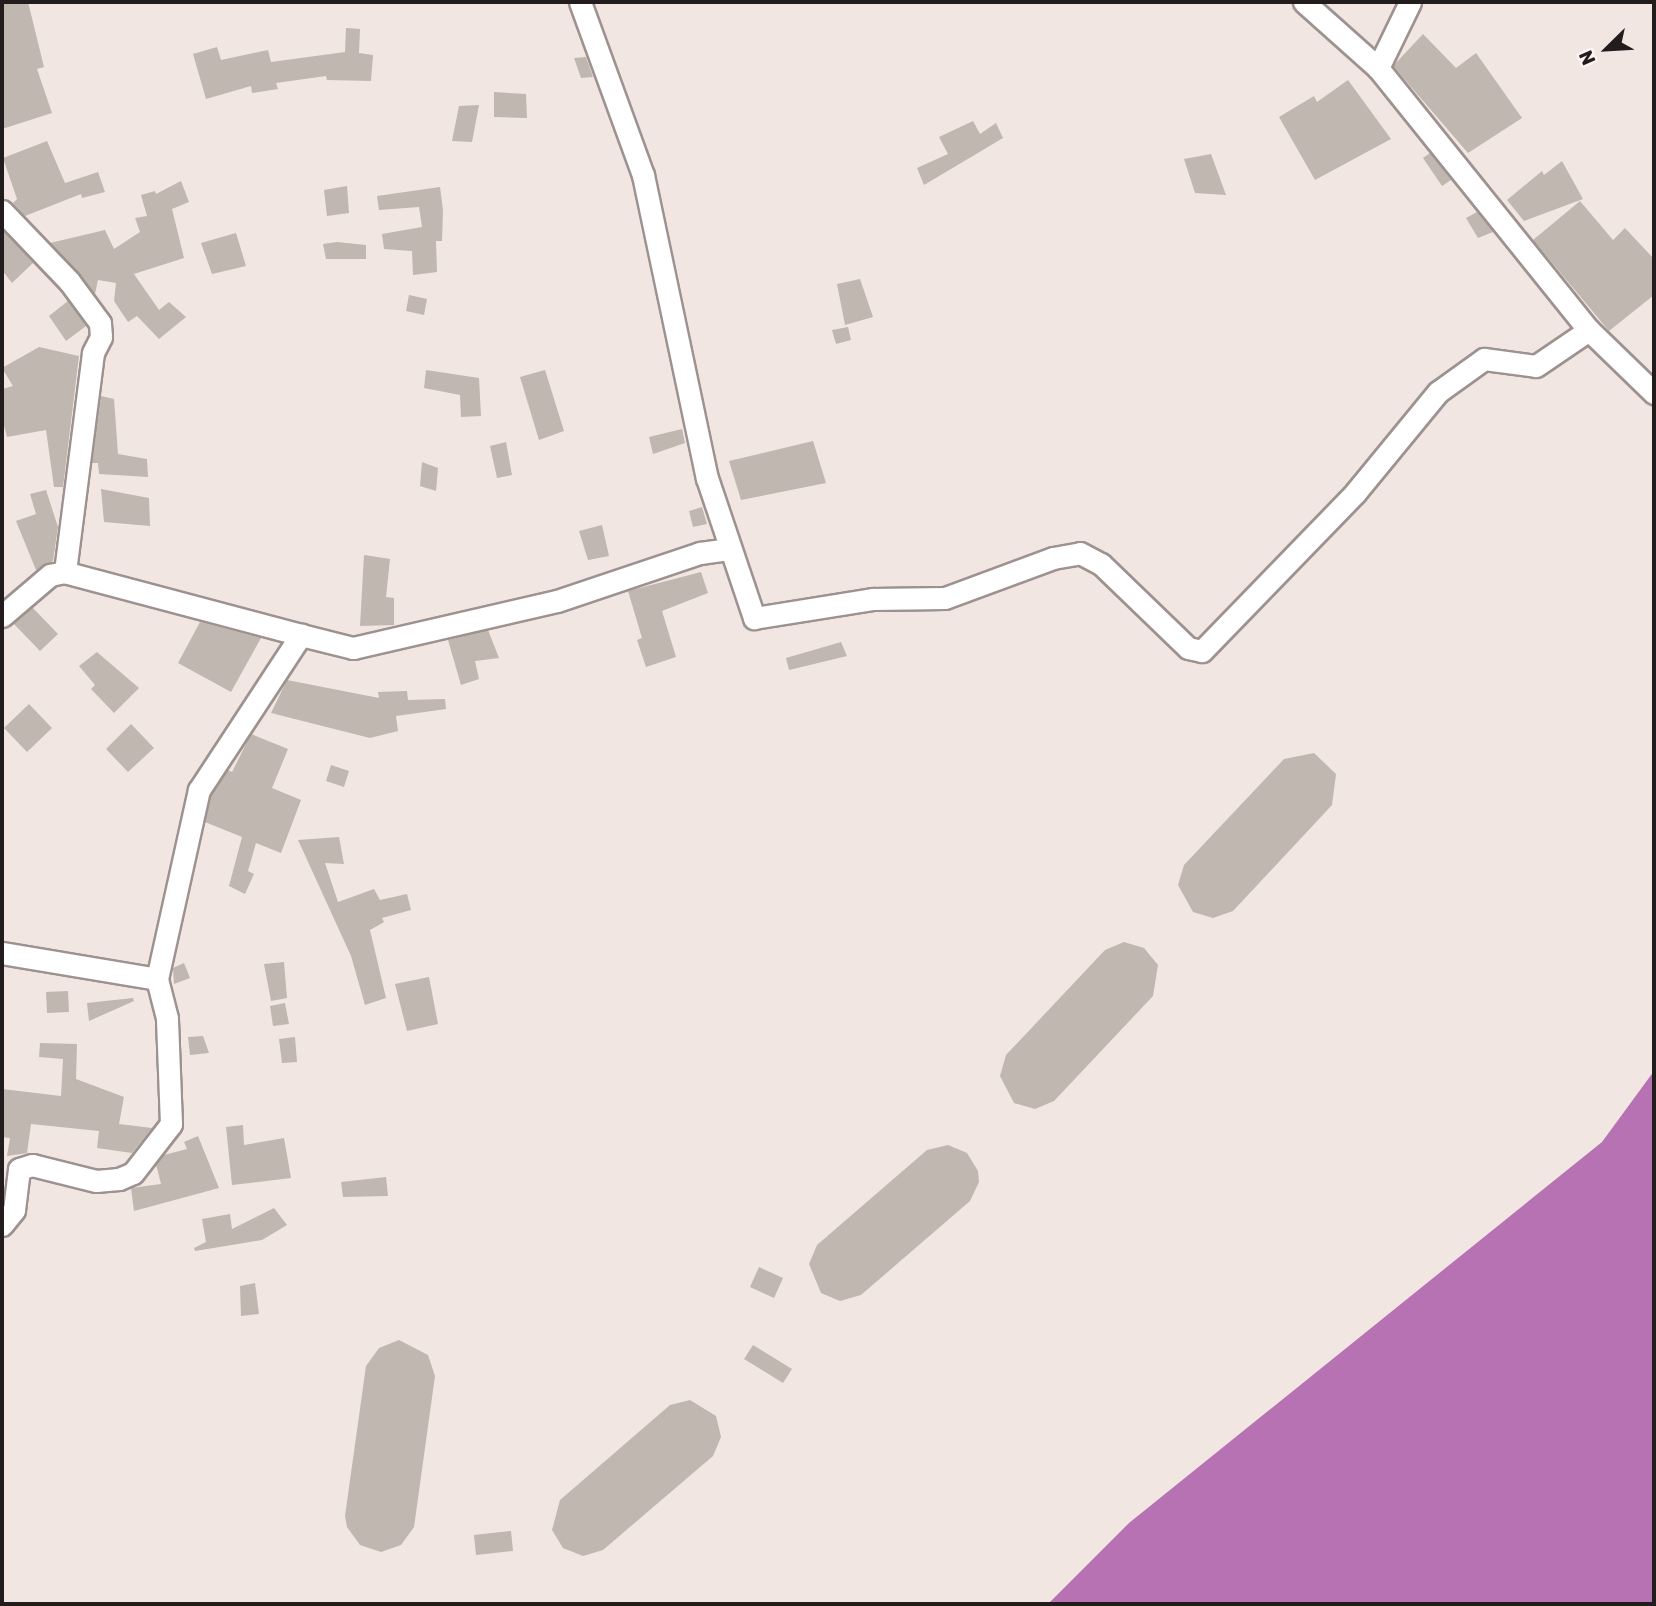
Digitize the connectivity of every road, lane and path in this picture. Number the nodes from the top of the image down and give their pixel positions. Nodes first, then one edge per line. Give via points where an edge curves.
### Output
1 (580, 2) edge
2 (1304, 2) edge
3 (1410, 2) edge
4 (1378, 68) junction
5 (2, 211) edge
6 (1589, 330) junction
7 (1654, 393) edge
8 (730, 549) junction
9 (65, 572) junction
10 (2, 616) edge
11 (301, 635) junction
12 (2, 953) edge
13 (157, 979) junction
14 (2, 1225) edge

1 - 8 street via 643,175 707,478
2 - 4 street
3 - 4 street
4 - 6 street
5 - 9 street via 69,281 100,323
6 - 7 street
6 - 8 street via 1536,366 1484,359 1438,392 1355,494 1202,651 1188,648 1101,564 1080,554 1053,558 945,598 873,598 754,618
8 - 11 street via 700,553 557,601 353,649
9 - 10 street via 50,575
9 - 11 street
11 - 13 street via 199,790
12 - 13 street
13 - 14 street via 167,1018 170,1124 133,1173 119,1179 96,1181 32,1165 19,1169 14,1210

